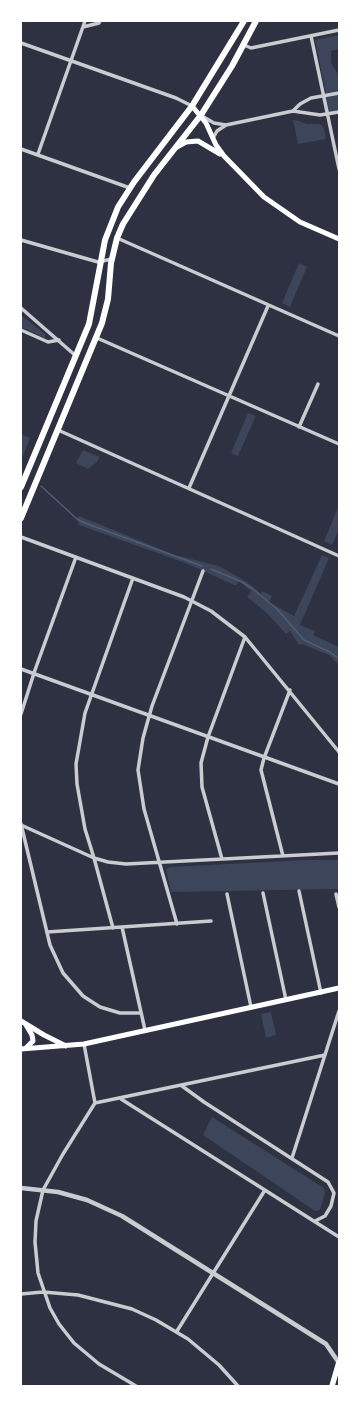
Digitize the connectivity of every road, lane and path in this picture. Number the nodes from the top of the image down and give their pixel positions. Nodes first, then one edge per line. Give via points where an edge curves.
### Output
1 (85, 21) edge
2 (100, 21) edge
3 (244, 21) edge
4 (256, 21) edge
5 (83, 27) junction
6 (339, 30) edge
7 (311, 36) junction
8 (21, 43) edge
9 (244, 45) junction
10 (71, 61) junction
11 (339, 93) edge
12 (324, 96) junction
13 (192, 106) junction
14 (293, 111) junction
15 (339, 112) edge
16 (329, 114) junction
17 (201, 115) junction
18 (226, 126) junction
19 (213, 138) junction
20 (177, 147) junction
21 (21, 149) edge
22 (38, 154) junction
23 (224, 156) junction
24 (339, 169) edge
25 (130, 188) junction
26 (117, 238) junction
27 (339, 239) edge
28 (21, 240) edge
29 (112, 260) junction
30 (101, 262) junction
31 (268, 306) junction
32 (21, 308) edge
33 (21, 330) edge
34 (339, 336) edge
35 (97, 338) junction
36 (59, 340) junction
37 (76, 356) junction
38 (318, 384) dead end
39 (229, 396) junction
40 (299, 427) junction
41 (58, 430) junction
42 (339, 444) edge
43 (21, 487) edge
44 (189, 488) junction
45 (21, 518) edge
46 (21, 537) edge
47 (339, 556) edge
48 (76, 557) junction
49 (203, 571) dead end
50 (133, 578) junction
51 (191, 600) junction
52 (245, 637) junction
53 (21, 669) edge
54 (34, 674) junction
55 (290, 690) junction
56 (91, 695) junction
57 (21, 714) edge
58 (149, 716) junction
59 (208, 737) junction
60 (339, 752) edge
61 (264, 758) junction
62 (339, 784) edge
63 (21, 825) edge
64 (339, 853) edge
65 (283, 856) junction
66 (94, 858) junction
67 (222, 859) junction
68 (158, 862) junction
69 (299, 891) dead end
70 (263, 893) dead end
71 (227, 894) dead end
72 (336, 894) dead end
73 (339, 907) edge
74 (211, 921) dead end
75 (177, 924) junction
76 (122, 927) junction
77 (113, 928) junction
78 (47, 932) junction
79 (339, 988) edge
80 (321, 993) junction
81 (286, 1000) junction
82 (251, 1007) junction
83 (339, 1011) edge
84 (140, 1013) junction
85 (22, 1021) edge
86 (145, 1030) junction
87 (84, 1044) junction
88 (69, 1047) junction
89 (23, 1049) edge
90 (325, 1055) junction
91 (182, 1086) junction
92 (121, 1099) junction
93 (95, 1103) junction
94 (292, 1158) junction
95 (21, 1188) edge
96 (43, 1190) junction
97 (265, 1190) junction
98 (314, 1221) junction
99 (339, 1237) edge
100 (214, 1273) junction
101 (43, 1292) junction
102 (21, 1294) edge
103 (177, 1331) junction
104 (339, 1363) edge
105 (136, 1386) edge
106 (238, 1386) edge
107 (332, 1386) edge

1 - 5 street
2 - 5 street
3 - 13 highway
4 - 9 highway
5 - 10 street
6 - 7 street
7 - 9 street via 251,48
7 - 12 street
8 - 10 street
9 - 17 highway
10 - 13 street
10 - 22 street
11 - 12 street
12 - 14 street via 305,100
12 - 16 street
13 - 17 main road
13 - 25 highway
14 - 16 street
14 - 18 street
15 - 16 street
16 - 24 street
17 - 18 street via 214,123
17 - 19 main road
17 - 20 highway
18 - 19 street via 217,131
19 - 23 main road
20 - 23 main road via 186,142 198,141
20 - 26 highway via 143,190
21 - 22 street
22 - 25 street
23 - 27 main road via 246,180 279,209 300,222
25 - 30 highway via 112,222
26 - 29 highway
26 - 31 street
28 - 30 street
29 - 30 street
29 - 35 highway via 106,305
30 - 37 highway via 92,315
31 - 34 street
31 - 39 street
32 - 36 street
33 - 36 street via 48,342
35 - 39 street
35 - 41 highway
36 - 37 street
37 - 43 highway
38 - 40 street
39 - 40 street
39 - 44 street
40 - 42 street
41 - 44 street
41 - 45 highway
44 - 47 street
46 - 48 street
48 - 50 street
48 - 54 street
49 - 51 street
50 - 51 street
50 - 56 street
51 - 52 street via 226,621
51 - 58 street
52 - 55 street
52 - 59 street
53 - 54 street
54 - 56 street
54 - 57 street
55 - 60 street
55 - 61 street
56 - 58 street
56 - 66 street via 81,728 76,774 85,829
58 - 59 street
58 - 68 street via 138,770 144,809
59 - 61 street
59 - 67 street via 201,763 201,779
61 - 62 street
61 - 65 street via 261,776
63 - 66 street
63 - 78 street
64 - 65 street
65 - 67 street
66 - 68 street via 126,864
66 - 77 street
67 - 68 street
68 - 75 street
69 - 80 street
70 - 81 street
71 - 82 street
72 - 73 street
74 - 75 street
75 - 76 street
76 - 77 street
76 - 84 street
77 - 78 street
78 - 84 street via 53,954 63,973 83,996 111,1011
79 - 80 main road
80 - 81 main road
81 - 82 main road
82 - 86 main road
83 - 90 street
84 - 86 street
85 - 88 main road
85 - 89 main road via 30,1030 33,1041
86 - 87 main road
87 - 88 main road
87 - 93 street
88 - 89 main road
90 - 91 street
90 - 94 street
91 - 92 street
91 - 94 street
92 - 93 street
92 - 97 street
93 - 96 street
94 - 98 street via 328,1182 334,1189 328,1211 321,1219
95 - 96 street
96 - 100 street via 104,1206
96 - 101 street via 36,1221 35,1242
97 - 98 street
97 - 100 street
98 - 99 street
100 - 103 street
100 - 104 street via 326,1344
101 - 102 street
101 - 103 street via 114,1303
101 - 105 street via 59,1324 74,1344 99,1364
103 - 106 street via 209,1356
104 - 107 main road

